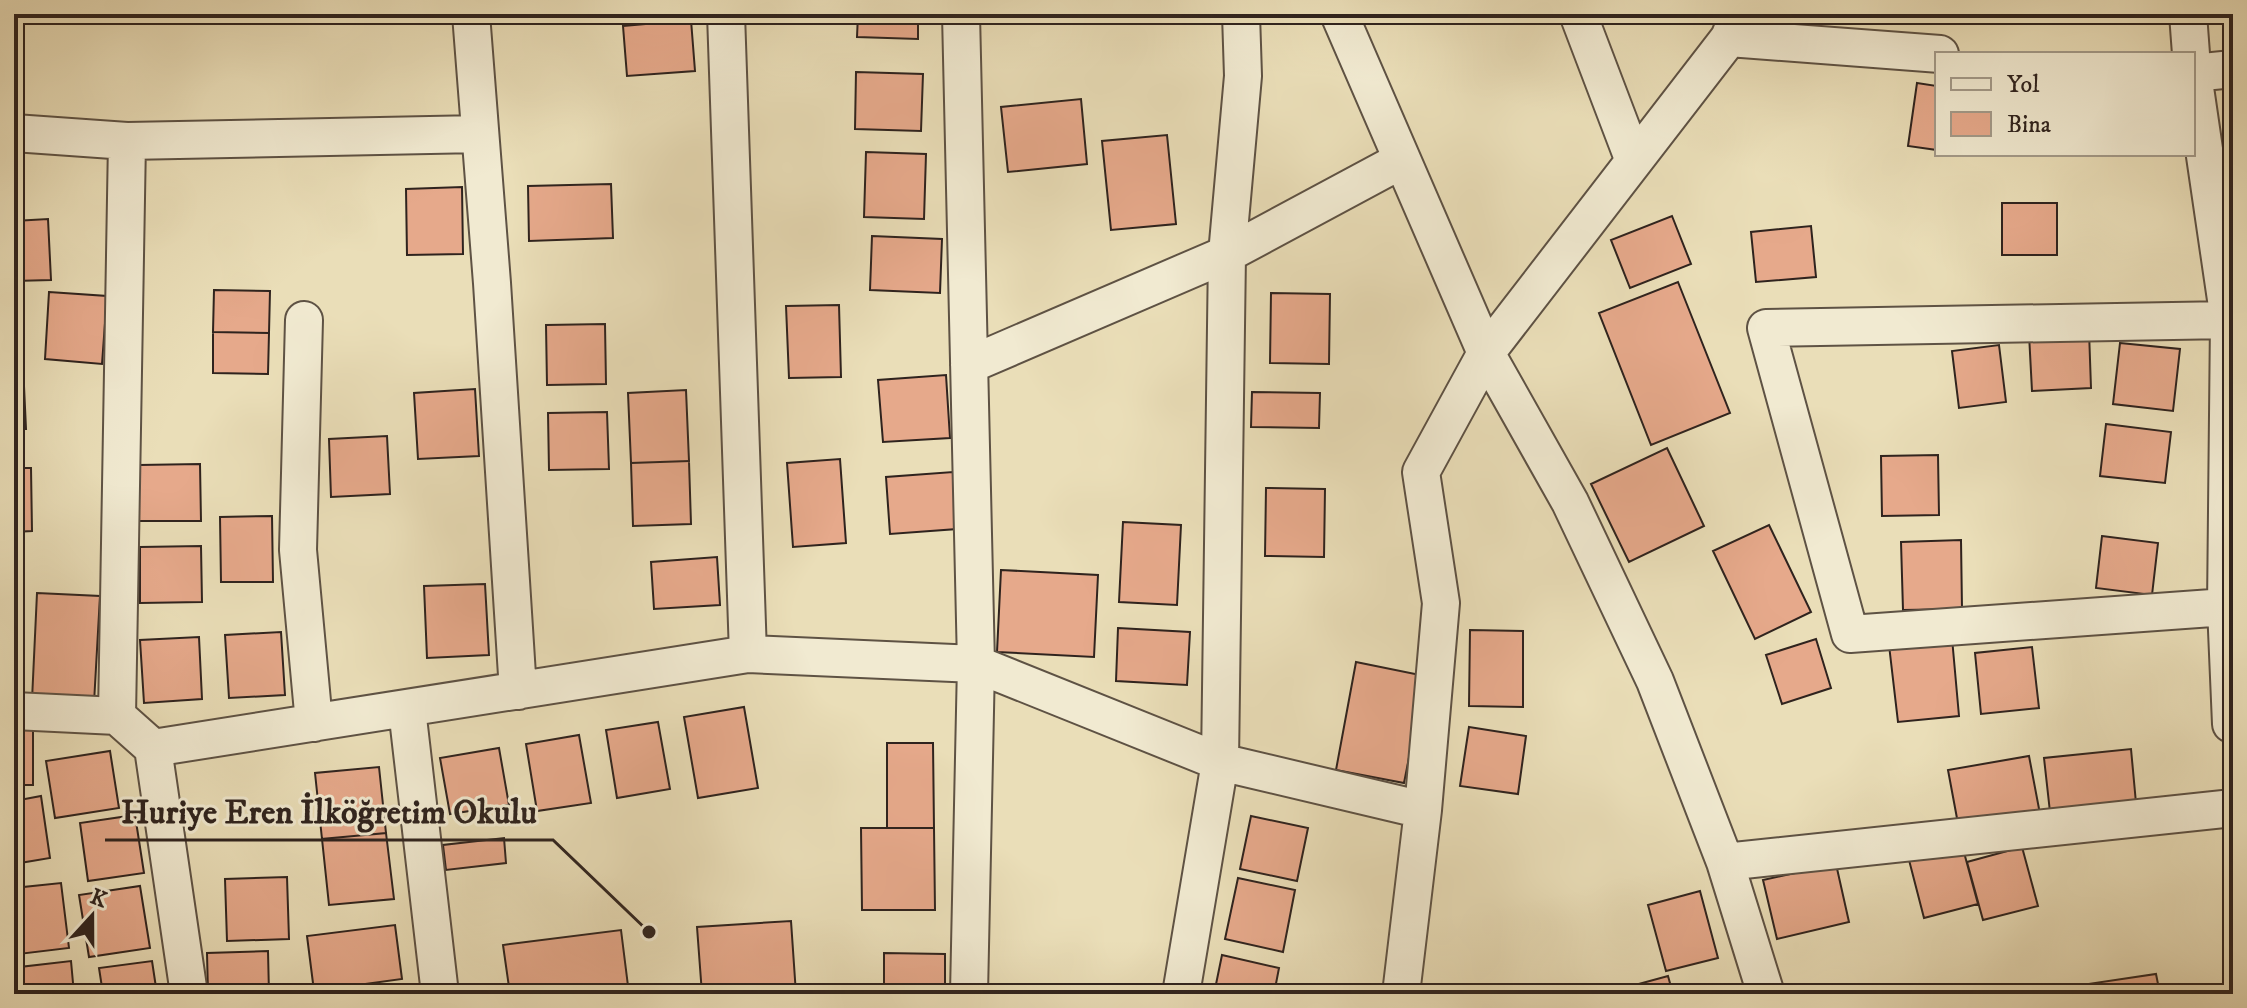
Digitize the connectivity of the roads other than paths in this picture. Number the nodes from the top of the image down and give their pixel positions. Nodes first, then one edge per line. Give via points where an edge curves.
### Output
1 (471, 14) edge
2 (726, 14) edge
3 (961, 14) edge
4 (1241, 14) edge
5 (1339, 14) edge
6 (1578, 14) edge
7 (2188, 14) edge
8 (1734, 26) edge
9 (2191, 52) edge
10 (1935, 53) edge
11 (2233, 69) edge
12 (2195, 74) edge
13 (2195, 83) edge
14 (14, 133) edge
15 (480, 134) junction
16 (127, 141) junction
17 (1402, 160) junction
18 (1634, 161) junction
19 (2223, 210) edge
20 (1227, 254) junction
21 (304, 320) dead end
22 (2229, 320) junction
23 (1486, 353) junction
24 (969, 365) junction
25 (2226, 607) junction
26 (748, 654) junction
27 (976, 664) junction
28 (518, 691) junction
29 (407, 709) junction
30 (14, 711) edge
31 (117, 716) junction
32 (314, 723) junction
33 (2231, 724) edge
34 (153, 748) junction
35 (1220, 762) junction
36 (2233, 808) edge
37 (1423, 810) junction
38 (1725, 862) junction
39 (189, 994) edge
40 (440, 994) edge
41 (969, 994) edge
42 (1181, 994) edge
43 (1401, 994) edge
44 (1766, 994) edge

1 - 15 street
2 - 26 street
3 - 24 street
4 - 20 street via 1243,76
5 - 17 street
6 - 18 street
7 - 9 street
8 - 10 street
8 - 18 street
11 - 12 street
13 - 19 street
14 - 16 street
15 - 16 street
15 - 28 street
16 - 31 street
17 - 20 street
17 - 23 street
18 - 23 street
19 - 22 street
20 - 24 street
20 - 35 street
21 - 32 street via 298,550
22 - 25 street
22 - 25 street via 1766,328 1850,634
23 - 37 street via 1421,472 1441,603
23 - 38 street via 1614,591
24 - 27 street
25 - 33 street
26 - 27 street
26 - 28 street
27 - 35 street
27 - 41 street
28 - 29 street
29 - 32 street
29 - 40 street
30 - 31 street
31 - 34 street
32 - 34 street
34 - 39 street
35 - 37 street
35 - 42 street
36 - 38 street
37 - 43 street
38 - 44 street

